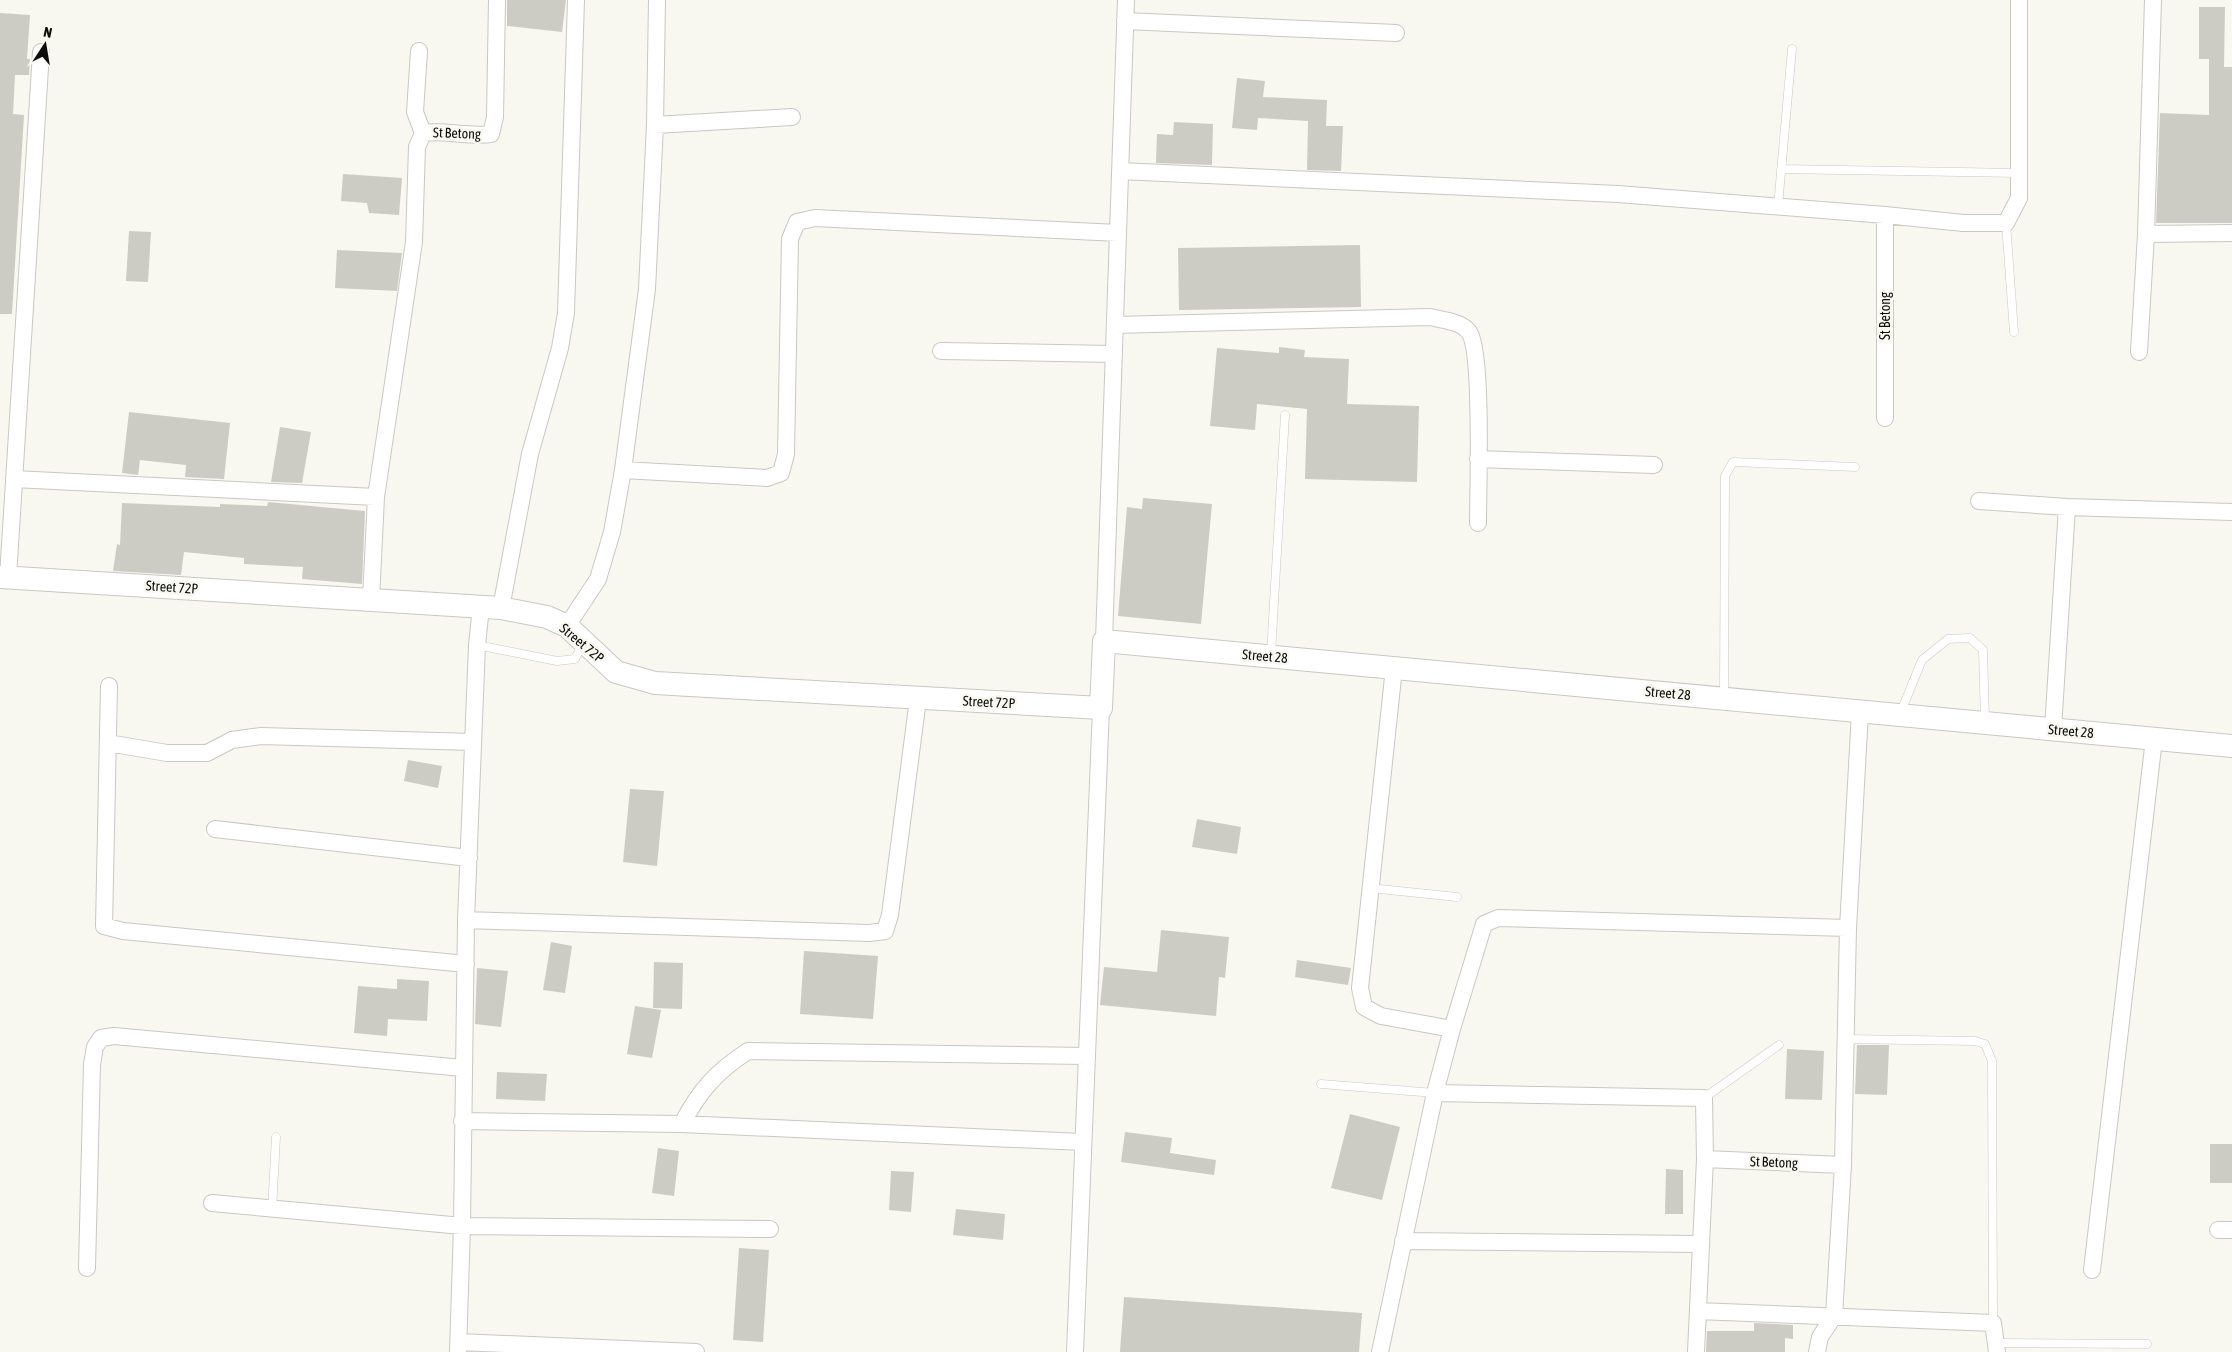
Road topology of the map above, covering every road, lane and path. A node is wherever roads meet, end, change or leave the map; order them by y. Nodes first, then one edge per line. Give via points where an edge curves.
1 (497, 0) edge
2 (576, 0) edge
3 (657, 0) edge
4 (1126, 0) edge
5 (2019, 0) edge
6 (2153, 0) edge
7 (1125, 21) junction
8 (1396, 33) dead end
9 (1792, 49) dead end
10 (420, 51) dead end
11 (41, 52) dead end
12 (792, 118) dead end
13 (655, 125) junction
14 (423, 133) junction
15 (1781, 169) junction
16 (1120, 171) junction
17 (2019, 173) junction
18 (1778, 206) junction
19 (1885, 215) junction
20 (2006, 223) junction
21 (1118, 233) junction
22 (2232, 233) edge
23 (2146, 234) junction
24 (1115, 325) junction
25 (2014, 332) dead end
26 (941, 351) dead end
27 (2139, 352) dead end
28 (1114, 354) junction
29 (1285, 415) dead end
30 (1885, 418) dead end
31 (1478, 460) junction
32 (1654, 465) dead end
33 (1855, 467) dead end
34 (623, 470) junction
35 (14, 479) junction
36 (376, 497) junction
37 (1979, 501) dead end
38 (2067, 508) junction
39 (2232, 512) edge
40 (1478, 523) dead end
41 (4, 577) edge
42 (371, 599) junction
43 (491, 607) junction
44 (567, 626) junction
45 (584, 641) junction
46 (1104, 641) junction
47 (477, 645) junction
48 (1271, 656) junction
49 (1394, 668) junction
50 (109, 686) dead end
51 (918, 699) junction
52 (1723, 699) junction
53 (1102, 708) junction
54 (1860, 712) junction
55 (1899, 716) junction
56 (1985, 724) junction
57 (2054, 729) junction
58 (2154, 739) junction
59 (473, 742) junction
60 (108, 743) junction
61 (2232, 746) edge
62 (215, 829) dead end
63 (469, 858) junction
64 (1370, 888) junction
65 (1458, 897) dead end
66 (466, 920) junction
67 (1848, 928) junction
68 (466, 964) junction
69 (1452, 1029) junction
70 (1846, 1039) junction
71 (1779, 1045) dead end
72 (1087, 1056) junction
73 (463, 1068) junction
74 (1321, 1084) dead end
75 (1435, 1093) junction
76 (1704, 1098) junction
77 (462, 1121) junction
78 (682, 1124) junction
79 (276, 1137) dead end
80 (1082, 1142) junction
81 (1705, 1159) junction
82 (1843, 1165) junction
83 (212, 1203) dead end
84 (272, 1210) junction
85 (462, 1226) junction
86 (770, 1229) dead end
87 (1402, 1241) junction
88 (1701, 1244) junction
89 (87, 1268) dead end
90 (2092, 1270) dead end
91 (1698, 1311) junction
92 (1834, 1316) junction
93 (1993, 1323) junction
94 (2147, 1344) dead end
95 (458, 1347) edge
96 (1997, 1348) edge
97 (696, 1352) edge
98 (1074, 1352) edge
99 (1380, 1352) edge
100 (1696, 1352) edge
101 (1817, 1352) edge

1 - 14 street, St Betong via 495,117 491,134
2 - 43 street via 566,313 560,348
3 - 13 street
4 - 7 street
5 - 17 street
6 - 23 street
7 - 8 street
7 - 16 street
9 - 15 lane
10 - 14 street via 415,112
11 - 35 street
12 - 13 street
13 - 34 street via 647,289
14 - 36 street via 416,147 414,242
15 - 17 lane
15 - 18 lane
16 - 18 street via 1618,194
16 - 21 street
17 - 20 street via 2019,198
18 - 19 street
19 - 20 street via 1971,224
19 - 30 street, St Betong
20 - 25 lane
21 - 24 street
21 - 34 street via 815,218 798,222 790,239 786,454 781,472 768,478
22 - 23 street
23 - 27 street
24 - 28 street
24 - 31 street via 1430,317 1458,324 1469,332 1474,346 1478,386
26 - 28 street
28 - 46 street
29 - 48 lane
31 - 32 street
31 - 40 street
33 - 52 lane via 1734,462 1730,466 1726,476
34 - 44 street via 612,532 598,578
35 - 36 street
35 - 41 street
36 - 42 street
37 - 38 street
38 - 39 street
38 - 57 street
41 - 42 street, Street 72P
42 - 43 street, Street 72P
43 - 44 street, Street 72P via 547,617
43 - 47 street
44 - 45 street, Street 72P
45 - 47 lane via 575,659 568,661
45 - 51 street, Street 72P via 616,672 655,683
46 - 48 street, Street 28
46 - 53 street
47 - 59 street
48 - 49 street, Street 28
49 - 52 street, Street 28
49 - 64 street
50 - 60 street
51 - 53 street, Street 72P
51 - 66 street via 890,915 885,931
52 - 54 street, Street 28
53 - 72 street
54 - 55 street, Street 28
54 - 67 street
55 - 56 street, Street 28
55 - 56 lane via 1922,660 1948,639 1970,638 1983,650
56 - 57 street, Street 28
57 - 58 street, Street 28
58 - 61 street, Street 28
58 - 90 street
59 - 60 street via 261,736 232,740 207,754 167,753
59 - 63 street
60 - 68 street via 104,926 123,931
62 - 63 street
63 - 66 street
64 - 65 lane
64 - 69 street via 1360,988 1364,1007 1381,1016
66 - 68 street
67 - 69 street via 1498,918 1484,924
67 - 70 street
68 - 73 street
69 - 75 street
70 - 82 street
70 - 93 lane via 1975,1041 1985,1044 1992,1061
71 - 76 lane
72 - 78 street via 748,1051 711,1080 694,1100
72 - 80 street
73 - 77 street
73 - 89 street via 114,1036 101,1038 95,1047 92,1064
74 - 75 lane
75 - 76 street
75 - 87 street
76 - 81 street
77 - 78 street
77 - 85 street
78 - 80 street
79 - 84 lane
80 - 98 street
81 - 82 street, St Betong
81 - 88 street
82 - 92 street
83 - 84 street
84 - 85 street
85 - 86 street
85 - 95 street
87 - 88 street
87 - 99 street
88 - 91 street
91 - 92 street
91 - 100 street
92 - 93 street
92 - 101 street via 1820,1337
93 - 96 street
94 - 96 lane
95 - 97 street

